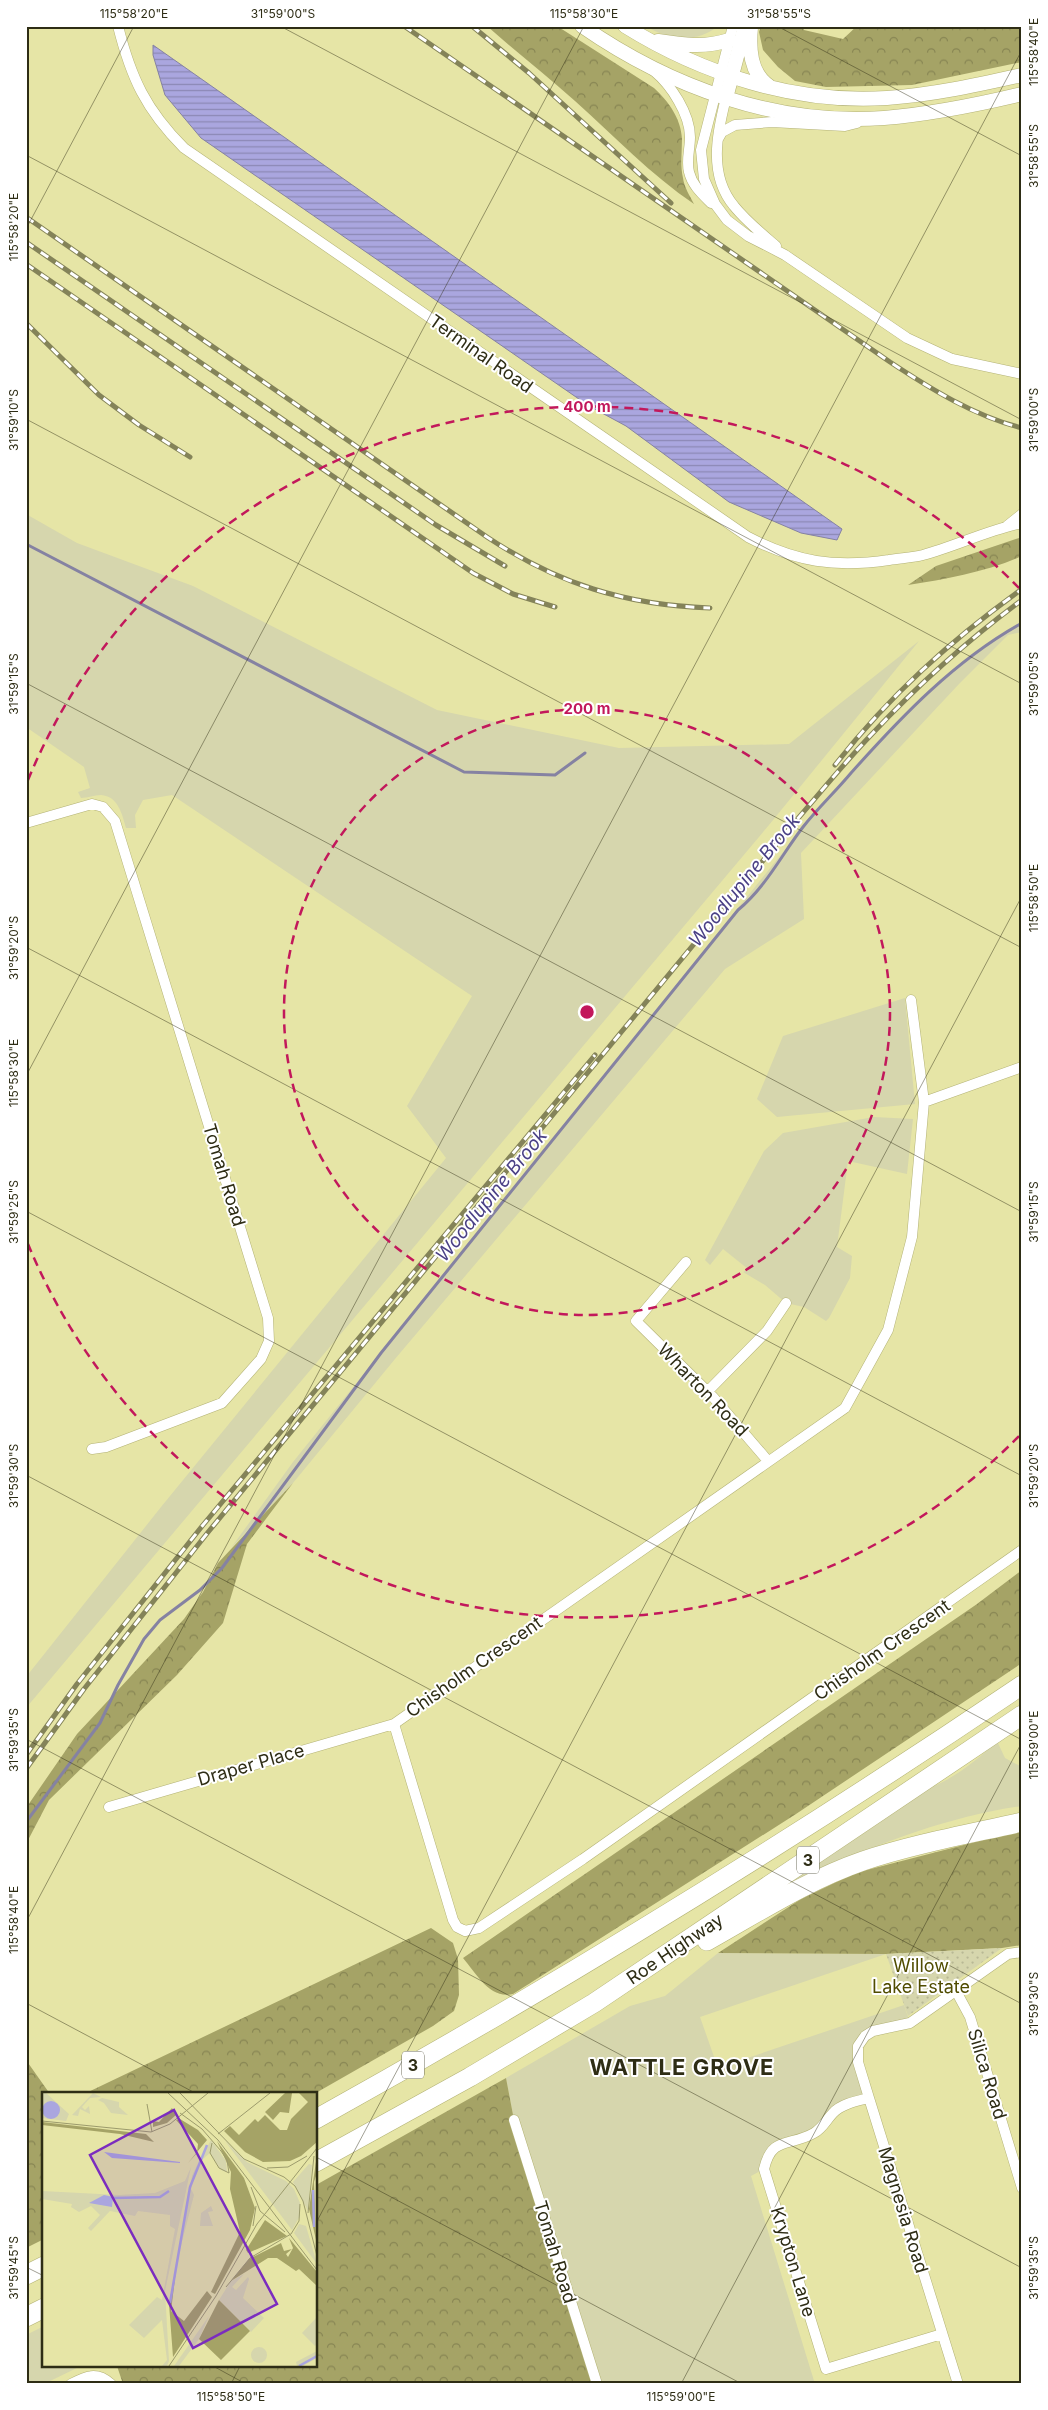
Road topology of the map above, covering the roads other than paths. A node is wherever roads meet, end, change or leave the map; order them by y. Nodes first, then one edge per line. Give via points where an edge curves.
1 (117, 26) edge
2 (582, 26) edge
3 (733, 26) edge
4 (746, 26) edge
5 (751, 26) edge
6 (629, 29) edge
7 (729, 40) junction
8 (647, 67) junction
9 (725, 75) junction
10 (1022, 75) edge
11 (770, 87) junction
12 (1022, 94) edge
13 (720, 96) junction
14 (882, 118) junction
15 (717, 140) junction
16 (728, 220) junction
17 (785, 255) junction
18 (1022, 372) edge
19 (1022, 514) edge
20 (1022, 523) edge
21 (1006, 526) junction
22 (26, 824) edge
23 (911, 1000) dead end
24 (1022, 1067) edge
25 (924, 1102) junction
26 (686, 1262) dead end
27 (786, 1303) dead end
28 (708, 1391) junction
29 (92, 1449) dead end
30 (768, 1461) junction
31 (1022, 1550) edge
32 (1022, 1685) edge
33 (1022, 1716) edge
34 (394, 1724) junction
35 (109, 1807) dead end
36 (1022, 1822) edge
37 (1022, 1952) edge
38 (956, 1991) junction
39 (594, 2003) junction
40 (869, 2098) junction
41 (318, 2119) edge
42 (514, 2120) dead end
43 (318, 2161) edge
44 (1022, 2188) edge
45 (42, 2267) edge
46 (26, 2275) edge
47 (42, 2309) edge
48 (26, 2317) edge
49 (942, 2334) junction
50 (71, 2384) edge
51 (111, 2384) edge
52 (597, 2384) edge
53 (958, 2384) edge

1 - 21 street, Terminal Road via 143,97 166,130 191,153 748,536 806,560 862,564 922,555
2 - 8 main road
3 - 7 street
4 - 9 main road
5 - 11 main road via 754,68 759,78
6 - 7 main road via 650,39 696,46
6 - 9 main road via 679,56
7 - 9 street
8 - 13 main road
8 - 16 street via 671,91 687,120 690,139 688,165 692,179 698,190
9 - 11 main road
9 - 13 main road
10 - 11 main road via 970,87 886,98 826,97
12 - 14 main road via 934,113
13 - 14 main road via 792,114
13 - 15 street
13 - 16 street via 703,137 701,165 715,204
14 - 15 street via 845,126 772,122 735,125 722,132
15 - 17 street via 718,172 727,195 742,215
16 - 17 street via 748,236
17 - 18 street via 907,338 952,358
19 - 21 street, Terminal Road
20 - 21 street, Terminal Road
22 - 29 street, Tomah Road via 92,804 103,807 115,820 268,1318 269,1341 261,1359 222,1403 106,1448
23 - 25 street, Chisholm Crescent
24 - 25 street
25 - 30 street, Chisholm Crescent via 912,1237 888,1330 845,1408
26 - 28 street, Wharton Road via 636,1321
27 - 28 street via 767,1331
28 - 30 street, Wharton Road
30 - 34 street, Chisholm Crescent
31 - 34 street, Chisholm Crescent via 583,1859 472,1931 465,1932 452,1920
32 - 41 highway, Roe Highway / 3 via 691,1899 504,2014
33 - 39 highway, Roe Highway / 3
34 - 35 street, Draper Place
36 - 39 highway via 862,1861 808,1885
37 - 38 street via 1008,1954
38 - 40 street, Magnesia Road via 910,2023 864,2036 858,2046 858,2062
38 - 44 street, Silica Road via 970,2017
39 - 43 highway, Roe Highway / 3 via 470,2077
40 - 49 street, Magnesia Road
40 - 49 street, Krypton Lane via 840,2108 813,2134 774,2148 767,2155 764,2170 826,2369
42 - 52 street, Tomah Road
45 - 46 highway
47 - 48 highway
49 - 53 street, Magnesia Road
50 - 51 street via 88,2375 99,2375

